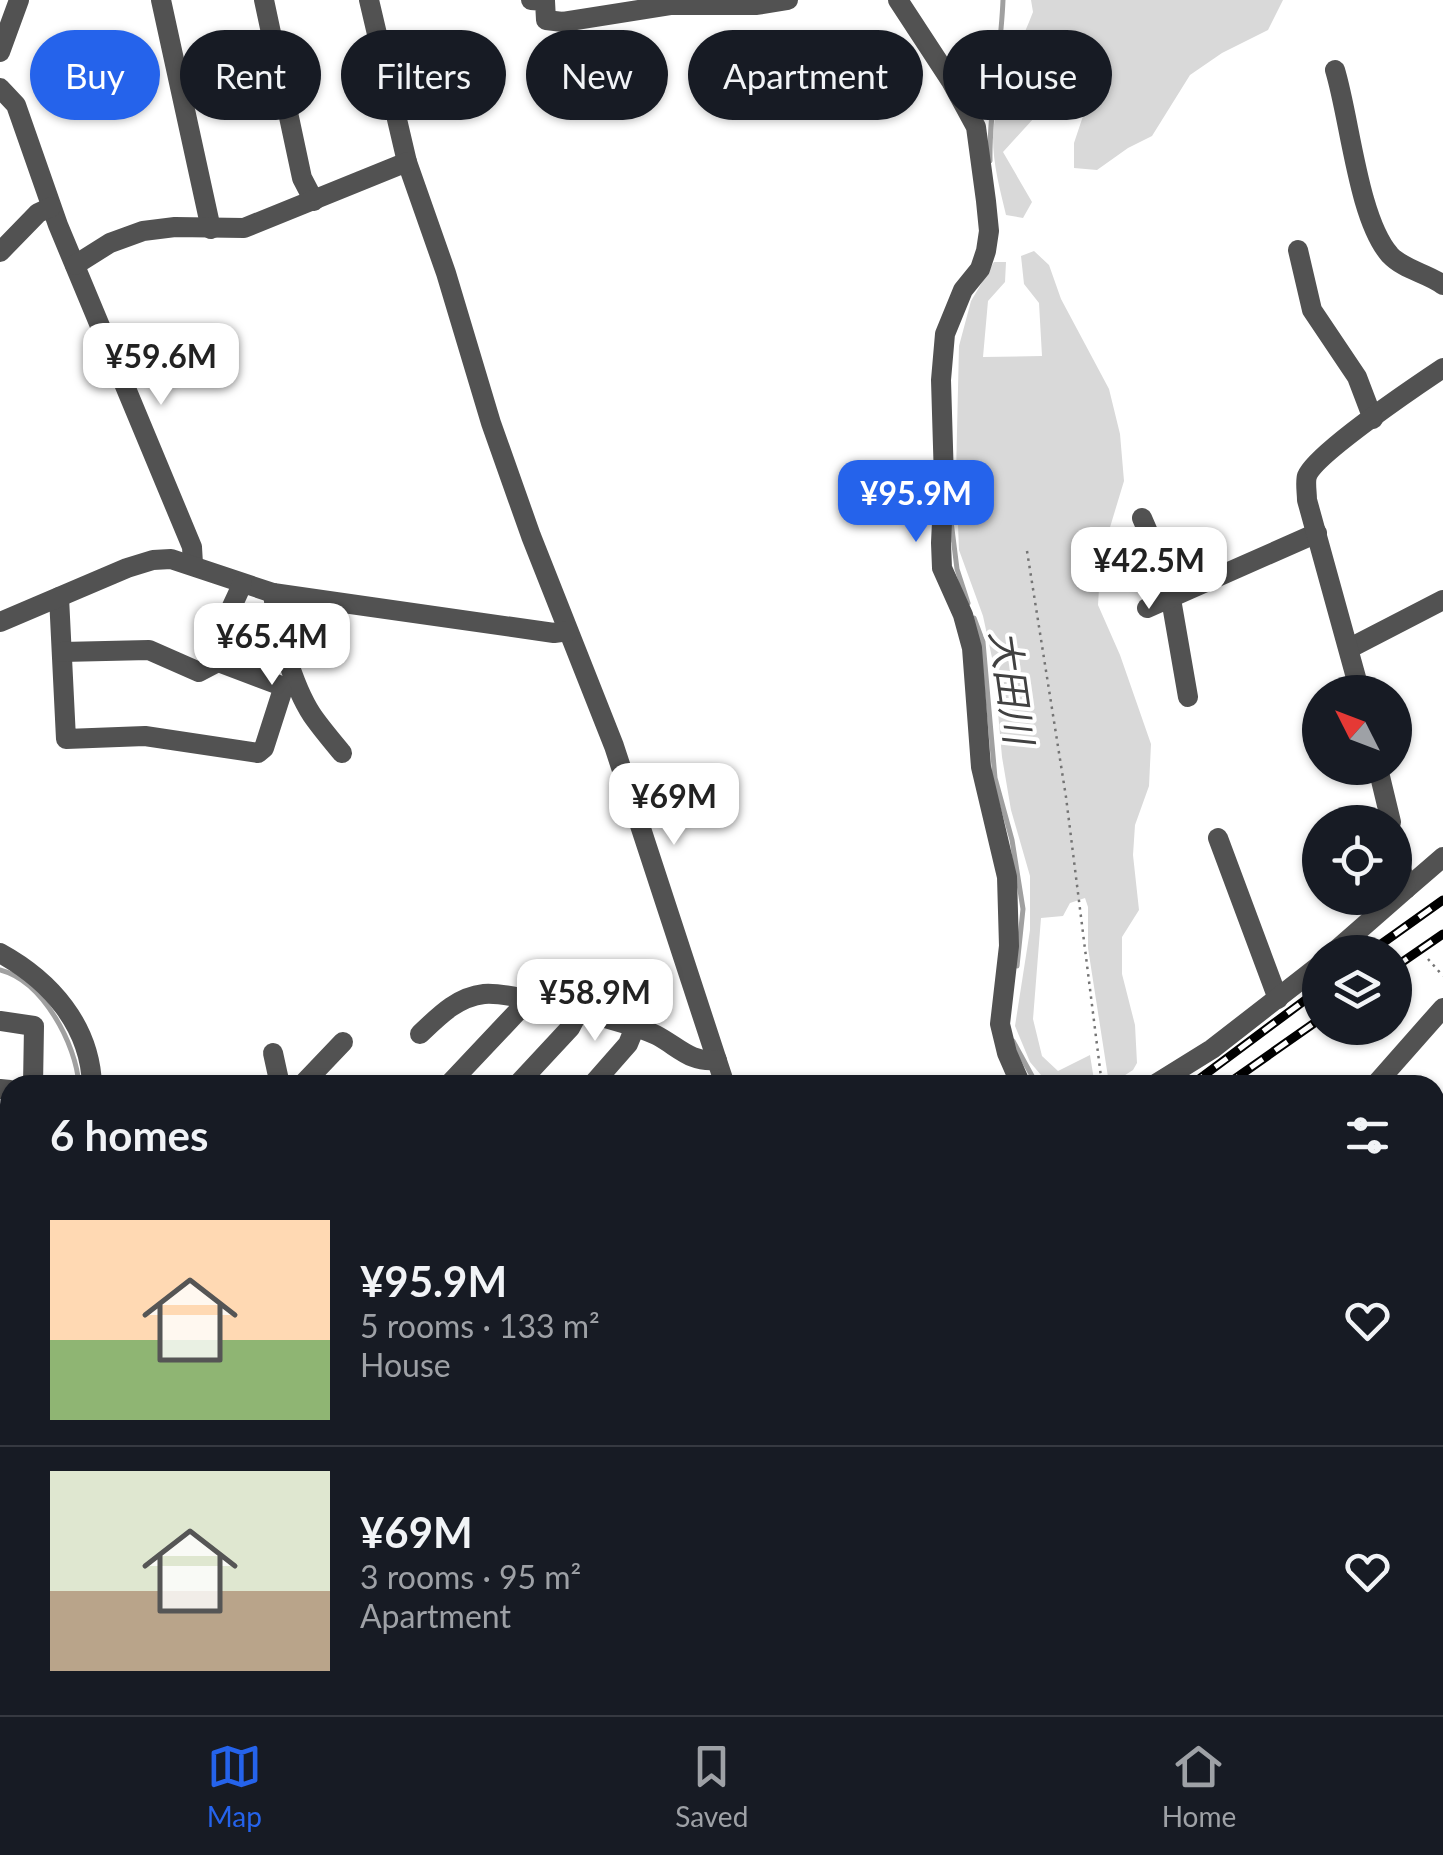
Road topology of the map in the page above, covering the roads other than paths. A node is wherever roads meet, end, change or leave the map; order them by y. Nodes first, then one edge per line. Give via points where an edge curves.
1 (19, 0) edge
2 (161, 0) edge
3 (264, 0) edge
4 (369, 0) edge
5 (530, 0) edge
6 (788, 0) edge
7 (898, 0) edge
8 (0, 52) edge
9 (1335, 70) dead end
10 (0, 88) edge
11 (407, 162) junction
12 (314, 201) junction
13 (51, 207) junction
14 (211, 229) junction
15 (1298, 250) dead end
16 (0, 252) edge
17 (74, 266) junction
18 (1443, 285) edge
19 (1443, 368) edge
20 (1373, 418) junction
21 (1142, 518) dead end
22 (1317, 532) junction
23 (193, 564) junction
24 (242, 584) junction
25 (273, 593) junction
26 (59, 597) junction
27 (1172, 597) junction
28 (1443, 600) edge
29 (1147, 608) dead end
30 (0, 622) edge
31 (568, 632) junction
32 (1350, 648) junction
33 (62, 652) junction
34 (218, 662) junction
35 (1356, 675) edge
36 (1188, 697) dead end
37 (342, 754) dead end
38 (1218, 838) dead end
39 (1443, 857) edge
40 (1412, 884) edge
41 (1376, 915) edge
42 (1353, 935) edge
43 (0, 954) edge
44 (1302, 980) edge
45 (523, 999) junction
46 (1278, 999) junction
47 (1443, 1008) edge
48 (578, 1013) junction
49 (0, 1020) edge
50 (635, 1027) junction
51 (420, 1034) dead end
52 (343, 1042) dead end
53 (273, 1053) dead end
54 (718, 1060) junction
55 (33, 1075) edge
56 (92, 1075) edge
57 (278, 1075) edge
58 (312, 1075) edge
59 (458, 1075) edge
60 (526, 1075) edge
61 (601, 1075) edge
62 (722, 1075) edge
63 (1017, 1075) edge
64 (1170, 1075) edge
65 (1383, 1075) edge

1 - 8 street
2 - 14 street
3 - 12 street via 302,178
4 - 11 street
5 - 6 street via 546,1 546,20 563,22 670,6
7 - 63 street via 976,128 988,216 980,269 963,290 945,334 940,543 942,568 972,648 982,767 1006,877 1000,1024
9 - 18 street via 1371,222 1386,252
10 - 13 street via 16,105
11 - 12 street
11 - 31 street via 491,423
12 - 14 street via 244,228
13 - 16 street
13 - 17 street
14 - 17 street via 143,231
15 - 20 street via 1312,310 1345,356
17 - 23 street via 192,548
19 - 20 street
20 - 22 street via 1308,476
21 - 27 street
22 - 27 street
22 - 32 street
23 - 24 street
23 - 26 street via 153,560
24 - 25 street
24 - 34 street
25 - 31 street
25 - 37 street via 297,683 310,713
26 - 30 street
26 - 33 street
27 - 29 street
27 - 36 street
28 - 32 street
31 - 54 street via 614,746
32 - 35 street
33 - 34 street via 149,650 200,672
33 - 34 street via 66,740 145,736 258,753 279,685
38 - 46 street
39 - 40 street
41 - 42 street
43 - 56 street via 39,978 72,1019 86,1040
44 - 46 street
45 - 48 street
45 - 51 street via 486,994 462,1000
45 - 59 street
46 - 64 street
47 - 65 street
48 - 50 street
48 - 60 street
49 - 55 street via 34,1026
50 - 54 street via 701,1062
50 - 61 street
52 - 58 street
53 - 57 street
54 - 62 street

